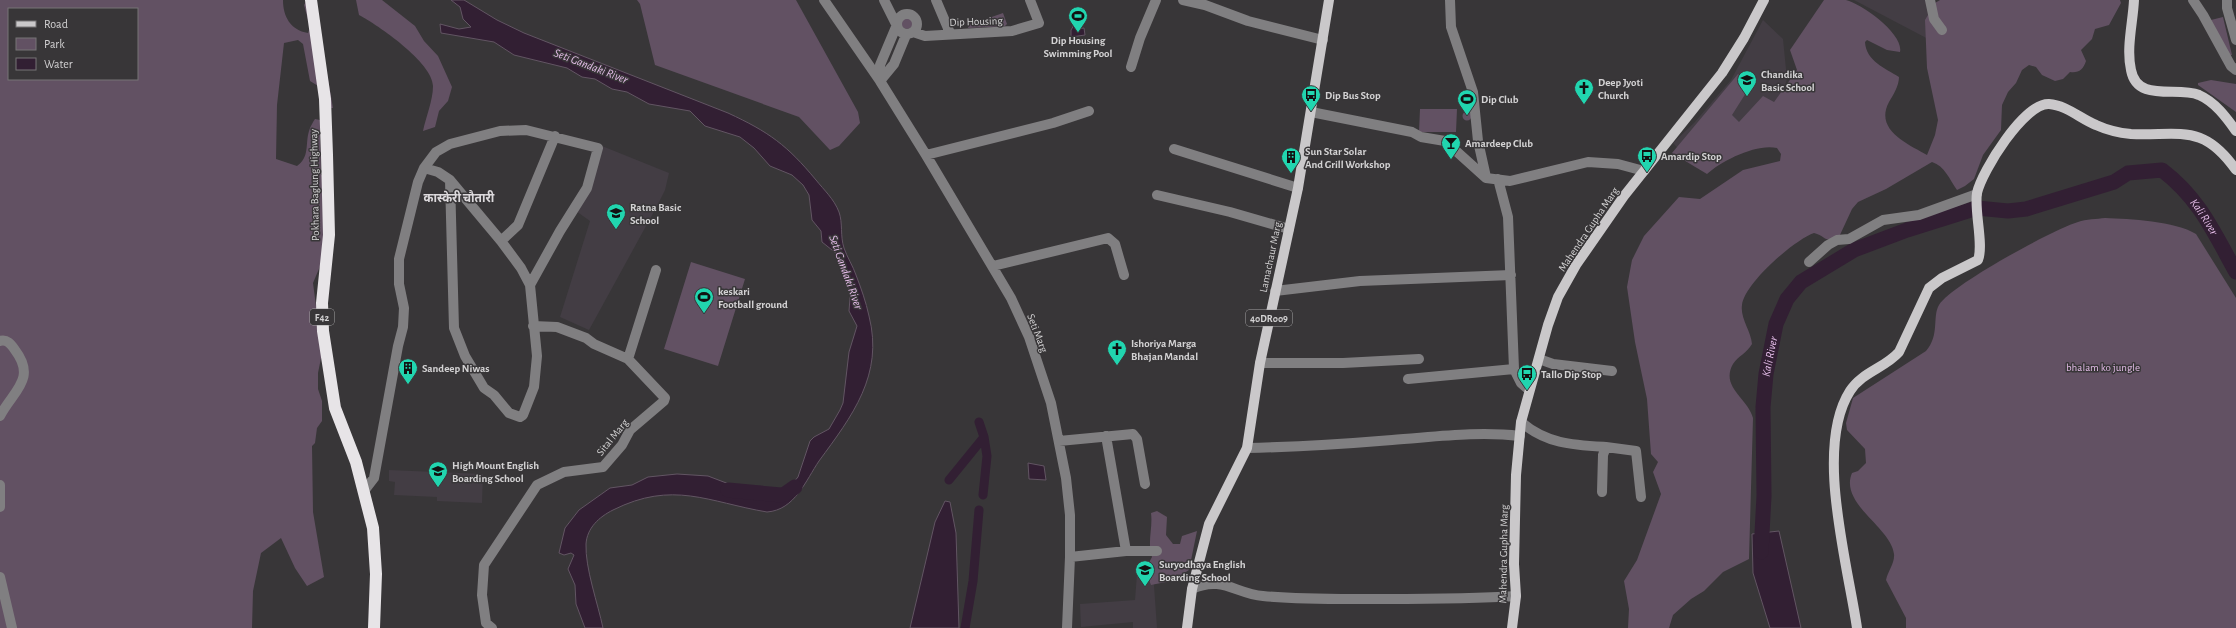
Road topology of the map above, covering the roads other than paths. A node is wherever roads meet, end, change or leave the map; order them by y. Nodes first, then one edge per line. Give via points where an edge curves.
1 (312, 0) edge
2 (824, 0) edge
3 (884, 0) edge
4 (936, 0) edge
5 (1030, 0) edge
6 (1156, 0) edge
7 (1183, 0) edge
8 (1329, 0) edge
9 (1450, 0) edge
10 (1764, 0) edge
11 (1930, 0) edge
12 (2134, 0) edge
13 (2193, 0) edge
14 (2227, 0) edge
15 (896, 25) junction
16 (1942, 30) dead end
17 (910, 33) junction
18 (950, 33) junction
19 (1323, 40) junction
20 (2236, 40) edge
21 (1131, 67) dead end
22 (2236, 70) edge
23 (880, 80) junction
24 (1089, 110) dead end
25 (1311, 112) junction
26 (2236, 131) edge
27 (555, 136) junction
28 (1174, 149) dead end
29 (926, 155) junction
30 (424, 168) junction
31 (2236, 170) edge
32 (1644, 171) junction
33 (1486, 178) junction
34 (1498, 179) junction
35 (450, 180) junction
36 (1298, 188) junction
37 (1156, 195) dead end
38 (1977, 199) junction
39 (1289, 229) junction
40 (501, 241) junction
41 (1809, 262) dead end
42 (993, 266) junction
43 (656, 270) dead end
44 (1124, 275) dead end
45 (1511, 275) junction
46 (530, 285) junction
47 (1275, 291) junction
48 (533, 326) junction
49 (0, 341) edge
50 (628, 359) junction
51 (1419, 359) dead end
52 (1539, 359) junction
53 (1260, 363) junction
54 (1514, 369) junction
55 (1612, 371) dead end
56 (1408, 379) dead end
57 (1529, 390) junction
58 (0, 416) edge
59 (1521, 422) junction
60 (1106, 436) junction
61 (1520, 436) junction
62 (1058, 441) junction
63 (1606, 447) junction
64 (1247, 448) junction
65 (1145, 484) dead end
66 (0, 485) edge
67 (364, 491) junction
68 (1602, 492) dead end
69 (1641, 497) dead end
70 (0, 507) edge
71 (1126, 550) junction
72 (1157, 551) dead end
73 (1070, 557) junction
74 (0, 577) edge
75 (1192, 590) junction
76 (1516, 596) junction
77 (12, 628) edge
78 (374, 628) edge
79 (492, 628) edge
80 (1067, 628) edge
81 (1188, 628) edge
82 (1512, 628) edge
83 (1857, 628) edge

1 - 67 highway, Pokhara Baglung Highway / F42 via 325,99 327,154 329,235 322,303 323,331 336,408
2 - 23 street, Seti Marg
3 - 15 street
4 - 18 street
5 - 18 street, Dip Housing via 1039,23 1012,31 986,34
6 - 21 street
7 - 19 street via 1205,5 1248,21
8 - 19 main road, Lamachaur Marg / 40DR009
9 - 33 street via 1451,27 1473,92 1478,141
10 - 32 main road, Mahendra Gupha Marg via 1722,73
11 - 16 street via 1934,19
12 - 26 main road via 2130,62 2134,79 2150,91 2182,91 2206,99 2226,117
13 - 22 street via 2231,66
14 - 20 street
15 - 17 street via 900,32
15 - 17 street via 901,15 911,15 917,22 916,28
15 - 23 street via 880,66
17 - 18 street, Dip Housing via 925,36
17 - 23 street via 894,64
19 - 25 main road, Lamachaur Marg / 40DR009
23 - 29 street, Seti Marg
24 - 29 street via 1053,123
25 - 33 street via 1445,141
25 - 36 main road, Lamachaur Marg / 40DR009
27 - 30 street via 526,130 500,131 472,137 436,152
27 - 40 street via 518,225
27 - 46 street via 598,148 587,188
28 - 36 street
29 - 42 street, Seti Marg
30 - 35 street via 438,172
30 - 67 street via 416,188 399,259 399,284 404,308 403,327 374,478
31 - 38 main road via 2218,147 2195,137 2174,134 2124,134 2095,125 2056,105 2048,104 2036,109 2019,123 1994,158
32 - 34 street via 1618,164 1588,162 1510,181
32 - 52 main road, Mahendra Gupha Marg via 1576,265 1558,297
33 - 34 street
34 - 45 street via 1508,217
35 - 40 street
35 - 48 street via 454,328 465,356 484,388 494,395 509,413 520,417 534,387 536,356
36 - 39 main road, Lamachaur Marg / 40DR009
37 - 39 street
38 - 41 street via 1919,215 1883,220 1849,239 1837,240 1828,245
38 - 83 main road via 1979,257 1976,262 1942,278 1929,288 1899,352 1893,360 1859,381 1850,391 1842,410 1835,440 1834,478
39 - 47 main road, Lamachaur Marg / 40DR009
40 - 46 street
42 - 44 street via 1108,238 1115,244
42 - 62 street, Seti Marg via 1028,337 1051,403
43 - 50 street
45 - 47 street via 1360,281
45 - 54 street
46 - 48 street
47 - 53 main road, Lamachaur Marg / 40DR009
48 - 50 street via 557,327
49 - 58 street via 4,340 12,346 25,372 22,383
50 - 79 street, Sital Marg via 665,398 664,402 630,430 622,445 603,467 564,472 536,485 484,565 482,596 486,623
51 - 53 street via 1343,363
52 - 55 street via 1553,364
52 - 57 main road, Mahendra Gupha Marg
53 - 64 main road, Lamachaur Marg / 40DR009
54 - 56 street
54 - 57 street
57 - 59 main road, Mahendra Gupha Marg
59 - 61 main road, Mahendra Gupha Marg
59 - 63 street via 1535,433 1554,441
60 - 62 street
60 - 65 street via 1133,434 1137,439
60 - 71 street
61 - 64 street via 1495,433
61 - 76 main road, Mahendra Gupha Marg via 1516,483
62 - 73 street, Seti Marg via 1070,515
63 - 68 street via 1603,455
63 - 69 street via 1636,451
64 - 75 main road, Lamachaur Marg / 40DR009 via 1209,524
66 - 70 street
67 - 78 highway, Pokhara Baglung Highway / F42 via 374,536
71 - 72 street
71 - 73 street
73 - 80 street, Seti Marg
74 - 77 street
75 - 76 street via 1203,584 1230,585 1262,596 1298,600 1461,600
75 - 81 main road, Lamachaur Marg / 40DR009
76 - 82 main road, Mahendra Gupha Marg

